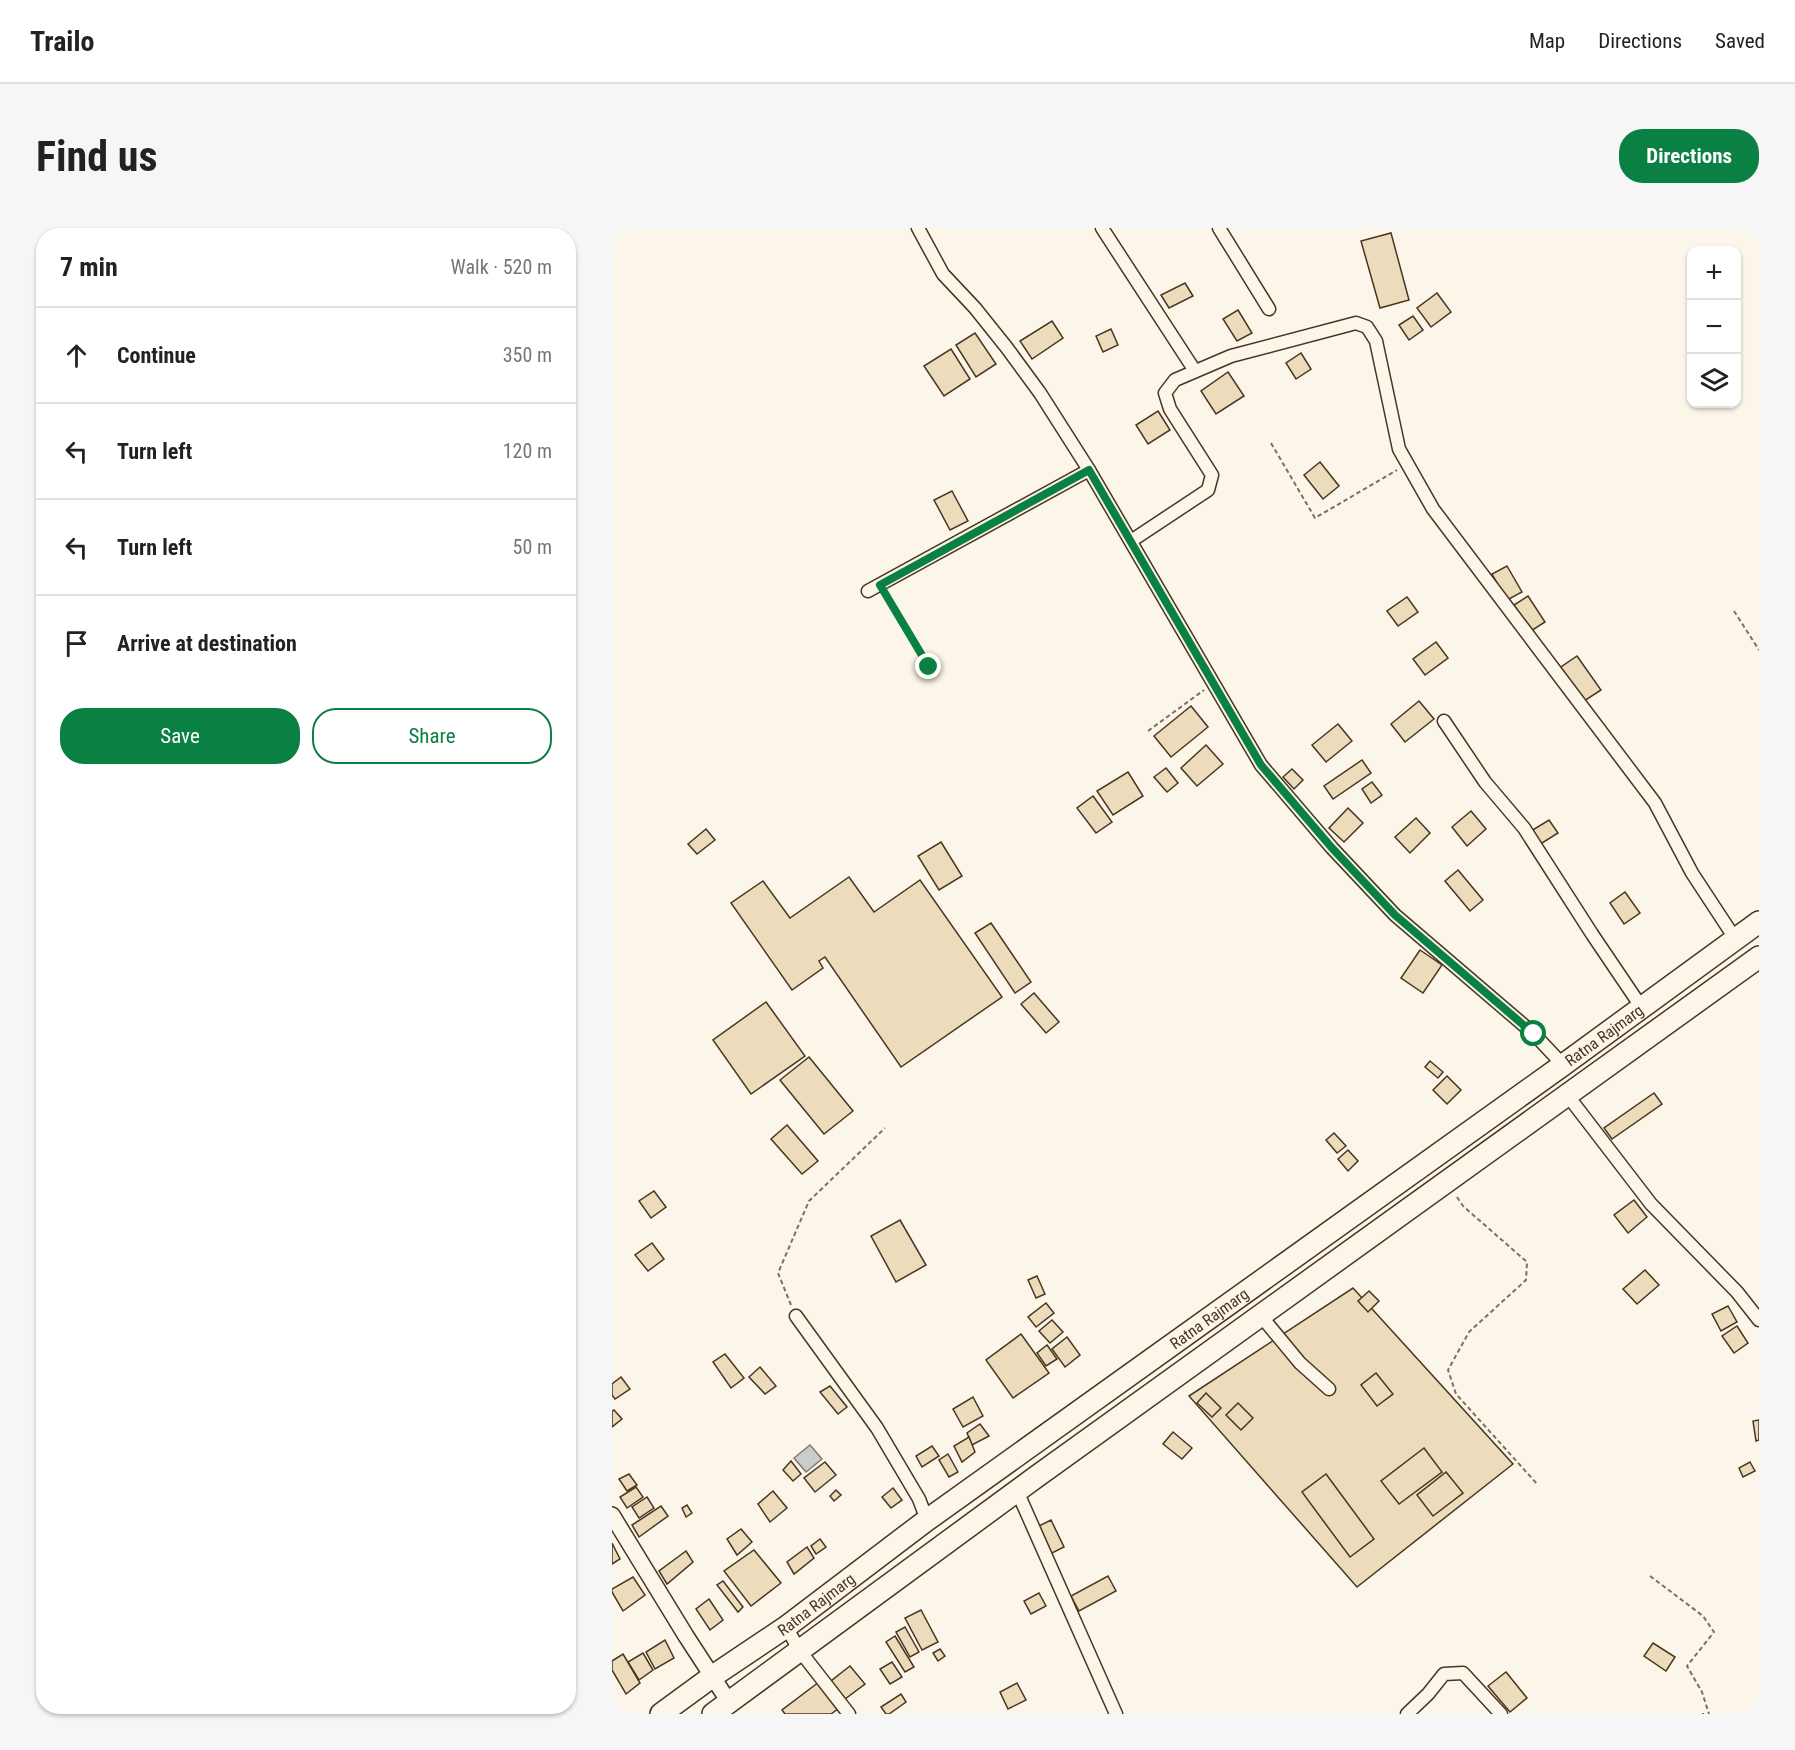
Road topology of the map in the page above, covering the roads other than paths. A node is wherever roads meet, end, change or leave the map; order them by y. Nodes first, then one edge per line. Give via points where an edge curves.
1 (918, 228) edge
2 (1102, 228) edge
3 (1219, 228) edge
4 (1269, 309) dead end
5 (1195, 371) junction
6 (1089, 470) junction
7 (1131, 541) junction
8 (874, 588) road end
9 (1444, 721) dead end
10 (1759, 922) edge
11 (1736, 940) junction
12 (1759, 957) edge
13 (1642, 1008) junction
14 (1563, 1065) junction
15 (1568, 1096) junction
16 (796, 1316) road end
17 (1261, 1316) junction
18 (1759, 1320) edge
19 (1329, 1389) dead end
20 (1017, 1491) junction
21 (612, 1515) edge
22 (927, 1520) junction
23 (786, 1627) junction
24 (800, 1651) junction
25 (713, 1676) junction
26 (721, 1708) edge
27 (661, 1714) edge
28 (849, 1714) edge
29 (1116, 1714) edge
30 (1407, 1714) edge
31 (1501, 1714) edge

1 - 6 street via 943,274 1014,357
2 - 5 street
3 - 4 street
5 - 7 street via 1175,380 1165,393 1170,410 1212,475 1208,490
5 - 11 street via 1231,356 1356,323 1367,327 1376,341 1399,449 1433,509 1655,804 1692,873
6 - 7 street
6 - 8 street
7 - 14 street via 1261,765 1395,915 1534,1034
9 - 13 street via 1485,782 1524,828
10 - 11 highway, Ratna Rajmarg
11 - 13 highway, Ratna Rajmarg
12 - 15 highway, Ratna Rajmarg
13 - 14 highway, Ratna Rajmarg
14 - 22 highway, Ratna Rajmarg
15 - 17 highway, Ratna Rajmarg
15 - 18 street via 1651,1204
16 - 22 street via 877,1428
17 - 19 street via 1300,1363
17 - 20 highway, Ratna Rajmarg
20 - 24 highway, Ratna Rajmarg
20 - 29 street
21 - 25 street
22 - 23 highway, Ratna Rajmarg
23 - 24 street
23 - 25 highway, Ratna Rajmarg
24 - 26 highway, Ratna Rajmarg
24 - 28 street
25 - 26 street
25 - 27 highway, Ratna Rajmarg
30 - 31 street via 1444,1674 1463,1673

